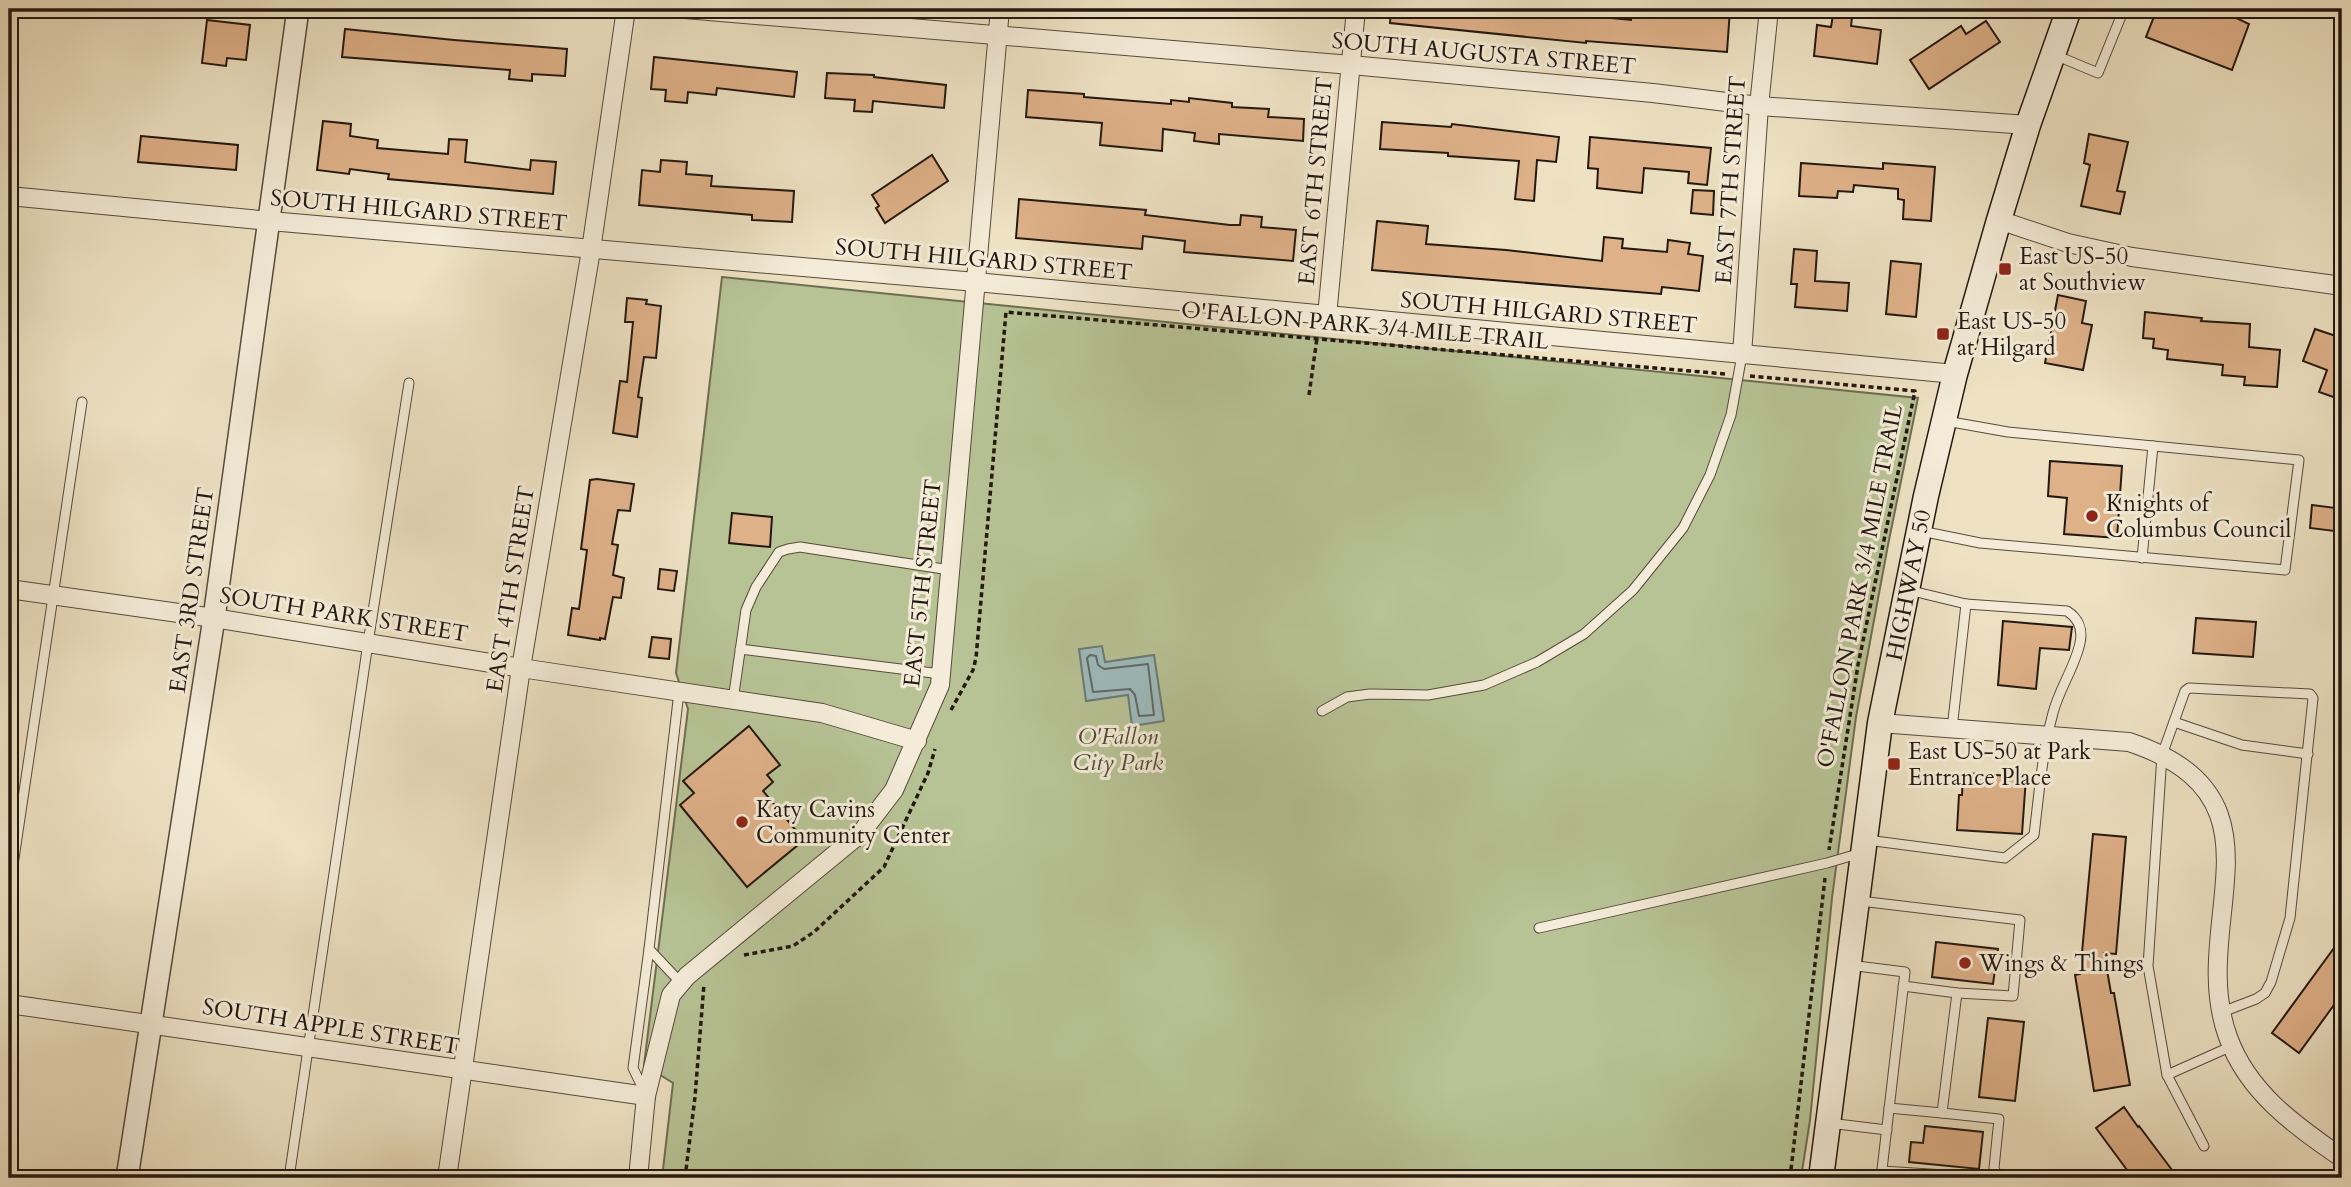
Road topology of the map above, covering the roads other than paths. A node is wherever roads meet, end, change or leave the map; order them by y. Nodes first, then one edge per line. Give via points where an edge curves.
1 (298, 9) edge
2 (626, 9) edge
3 (685, 9) edge
4 (1000, 9) edge
5 (1356, 9) edge
6 (1769, 9) edge
7 (2069, 9) edge
8 (2124, 9) edge
9 (998, 34) junction
10 (2053, 54) junction
11 (1351, 65) junction
12 (1759, 106) junction
13 (2028, 125) junction
14 (9, 196) edge
15 (2000, 220) junction
16 (270, 221) junction
17 (591, 250) junction
18 (976, 282) junction
19 (2342, 286) edge
20 (1327, 316) junction
21 (1742, 355) junction
22 (1955, 374) junction
23 (409, 383) dead end
24 (82, 402) dead end
25 (1944, 420) junction
26 (2152, 446) junction
27 (1919, 530) junction
28 (2142, 558) junction
29 (950, 570) junction
30 (9, 589) edge
31 (1907, 589) junction
32 (53, 595) junction
33 (1966, 604) junction
34 (214, 618) junction
35 (368, 643) junction
36 (740, 649) junction
37 (521, 668) junction
38 (941, 674) junction
39 (679, 691) junction
40 (733, 700) junction
41 (1322, 711) dead end
42 (2174, 722) junction
43 (1880, 723) junction
44 (1952, 729) junction
45 (2047, 736) junction
46 (917, 741) junction
47 (2308, 754) junction
48 (2162, 755) junction
49 (1864, 846) junction
50 (9, 892) edge
51 (1857, 901) junction
52 (1539, 928) dead end
53 (649, 949) junction
54 (1848, 965) junction
55 (681, 983) junction
56 (1903, 986) junction
57 (1957, 993) junction
58 (9, 1004) edge
59 (2220, 1012) junction
60 (151, 1023) junction
61 (2232, 1046) junction
62 (308, 1047) junction
63 (463, 1070) junction
64 (2167, 1075) junction
65 (646, 1096) junction
66 (1889, 1108) junction
67 (1942, 1113) junction
68 (1828, 1123) junction
69 (1887, 1130) junction
70 (2204, 1146) dead end
71 (2342, 1158) edge
72 (1882, 1175) edge
73 (127, 1178) edge
74 (289, 1178) edge
75 (447, 1178) edge
76 (639, 1178) edge
77 (1821, 1178) edge
78 (1996, 1178) edge

1 - 16 street, EAST 3RD STREET
2 - 17 street, EAST 4TH STREET
3 - 9 street, SOUTH AUGUSTA STREET
4 - 9 street, EAST 5TH STREET
5 - 11 street, EAST 6TH STREET
6 - 12 street, EAST 7TH STREET
7 - 10 main road, HIGHWAY 50
8 - 10 lane via 2098,73
9 - 11 street, SOUTH AUGUSTA STREET
9 - 18 street, EAST 5TH STREET
10 - 13 main road, HIGHWAY 50
11 - 12 street, SOUTH AUGUSTA STREET
11 - 20 street, EAST 6TH STREET
12 - 13 street, SOUTH AUGUSTA STREET
12 - 21 street, EAST 7TH STREET
13 - 15 main road, HIGHWAY 50
14 - 16 street, SOUTH HILGARD STREET
15 - 19 street via 2067,243 2132,257
15 - 22 main road, HIGHWAY 50
16 - 17 street, SOUTH HILGARD STREET
16 - 34 street, EAST 3RD STREET
17 - 18 street, SOUTH HILGARD STREET
17 - 37 street, EAST 4TH STREET
18 - 20 street, SOUTH HILGARD STREET
18 - 29 street, EAST 5TH STREET
20 - 21 street, SOUTH HILGARD STREET
21 - 22 street, SOUTH HILGARD STREET
21 - 41 lane via 1731,415 1710,475 1683,528 1633,590 1584,634 1484,685 1428,695 1347,697
22 - 25 main road, HIGHWAY 50
23 - 35 lane
24 - 32 lane
25 - 26 lane via 2008,432
25 - 27 main road, HIGHWAY 50
26 - 28 lane
26 - 28 lane via 2299,460 2285,570
27 - 28 lane via 1980,543
27 - 31 main road, HIGHWAY 50
29 - 36 lane via 800,547 779,552 746,610
29 - 38 street, EAST 5TH STREET
30 - 32 street, SOUTH PARK STREET
31 - 33 lane
31 - 43 main road, HIGHWAY 50
32 - 34 street, SOUTH PARK STREET
32 - 50 lane
33 - 44 lane
33 - 45 lane via 2045,608 2075,616 2080,642
34 - 35 street, SOUTH PARK STREET
34 - 60 street, EAST 3RD STREET
35 - 37 street, SOUTH PARK STREET
35 - 62 lane
36 - 38 lane
36 - 40 lane
37 - 39 street, SOUTH PARK STREET
37 - 63 street, EAST 4TH STREET
38 - 46 street, EAST 5TH STREET
39 - 40 street, SOUTH PARK STREET
39 - 53 lane
40 - 46 street, SOUTH PARK STREET via 821,713
42 - 47 lane via 2242,745
42 - 47 lane via 2189,688 2310,694
42 - 48 lane
43 - 44 street
43 - 49 main road, HIGHWAY 50
44 - 45 street
45 - 48 street via 2129,743
45 - 49 lane via 2034,835 2005,858
46 - 55 street, EAST 5TH STREET via 894,790 861,833
47 - 59 lane via 2290,918 2271,982 2256,999
48 - 59 street via 2192,776 2222,822 2226,865 2217,971
48 - 64 lane via 2148,966
49 - 51 main road, HIGHWAY 50
49 - 52 lane via 1827,863
51 - 54 main road, HIGHWAY 50
51 - 57 lane via 2020,920 2013,996
53 - 55 lane
53 - 65 lane via 634,1068
54 - 56 lane via 1905,972
54 - 68 main road, HIGHWAY 50
55 - 65 street, EAST 5TH STREET via 671,995
56 - 57 lane
56 - 66 lane
57 - 67 lane
58 - 60 street, SOUTH APPLE STREET
59 - 61 street
60 - 62 street, SOUTH APPLE STREET
60 - 73 street, EAST 3RD STREET
61 - 64 lane
61 - 71 street via 2275,1109
62 - 63 street, SOUTH APPLE STREET
62 - 74 lane
63 - 65 street, SOUTH APPLE STREET
63 - 75 street, EAST 4TH STREET
64 - 70 lane
65 - 76 street, EAST 5TH STREET
66 - 67 lane
66 - 69 lane
67 - 78 lane via 1999,1119
68 - 69 lane
68 - 77 main road, HIGHWAY 50
69 - 72 lane
72 - 78 lane

